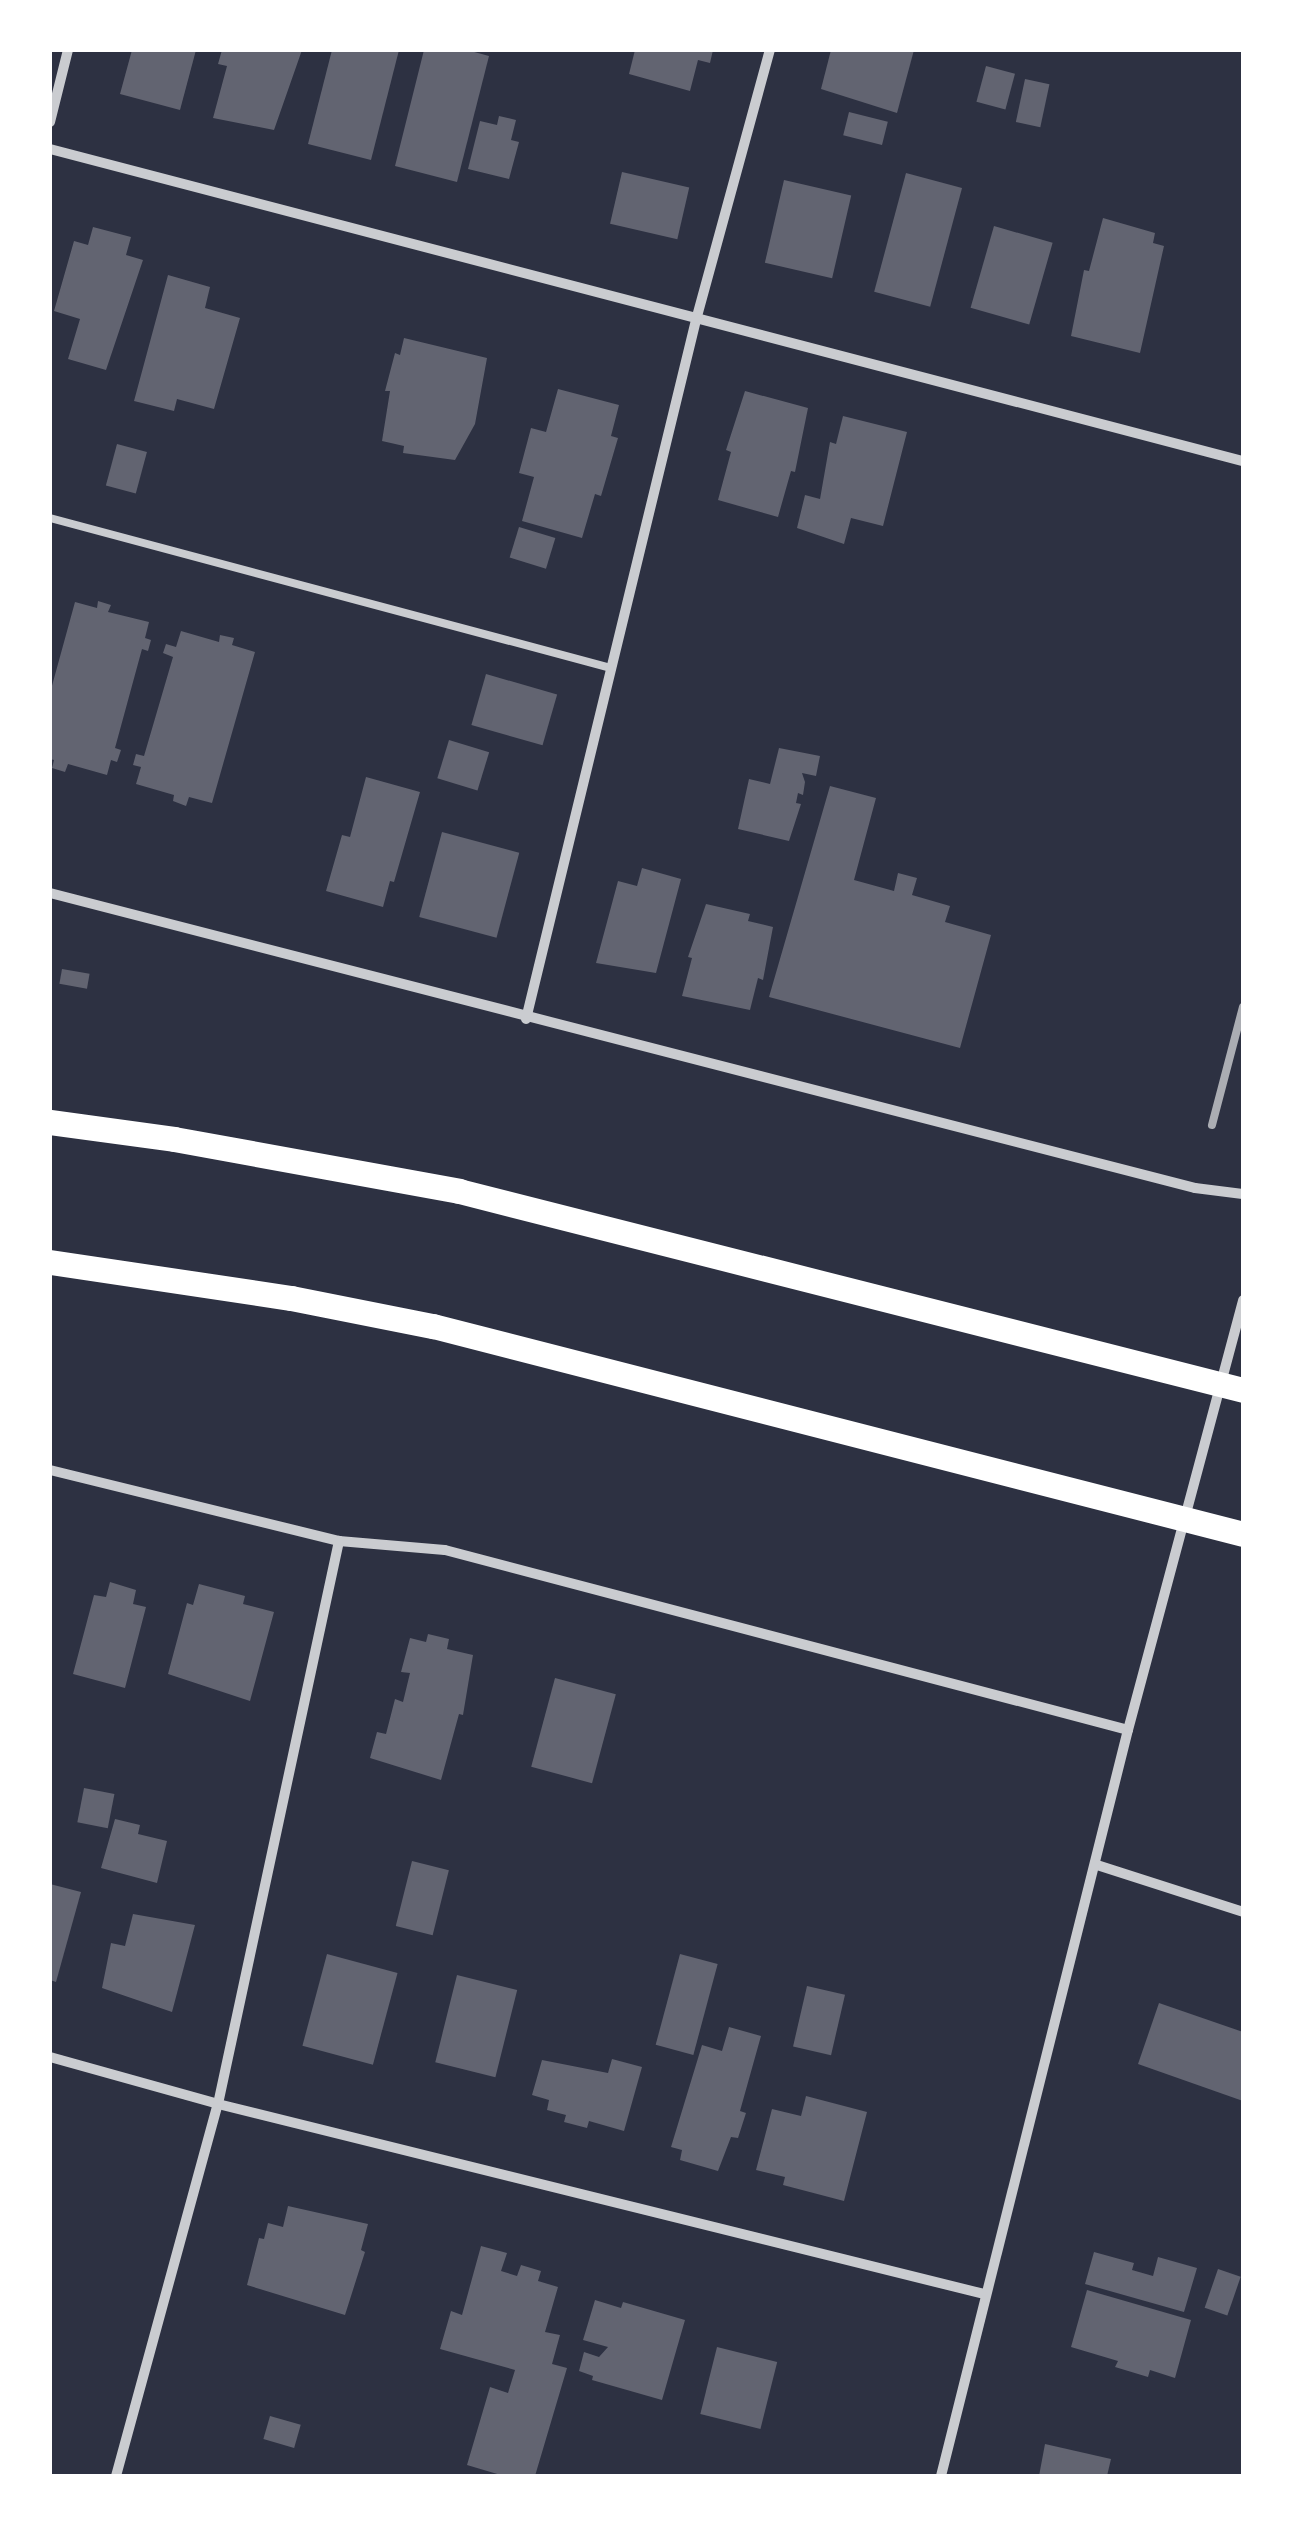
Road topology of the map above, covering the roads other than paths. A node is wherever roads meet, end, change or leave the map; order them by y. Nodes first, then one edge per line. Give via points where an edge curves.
1 (68, 50) edge
2 (770, 50) edge
3 (50, 122) edge
4 (50, 150) edge
5 (696, 320) junction
6 (1243, 461) edge
7 (50, 518) edge
8 (611, 668) junction
9 (50, 894) edge
10 (526, 1019) junction
11 (50, 1122) edge
12 (1243, 1194) edge
13 (50, 1262) edge
14 (1243, 1300) edge
15 (1243, 1390) edge
16 (50, 1470) edge
17 (1243, 1534) edge
18 (339, 1541) junction
19 (1128, 1730) junction
20 (1097, 1865) junction
21 (1243, 1912) edge
22 (50, 2057) edge
23 (218, 2104) junction
24 (984, 2294) junction
25 (116, 2476) edge
26 (941, 2476) edge

1 - 3 street
2 - 5 street
4 - 5 street
5 - 6 street
5 - 8 street
7 - 8 lane
8 - 10 street
9 - 10 street
10 - 12 street via 1195,1188
11 - 15 main road via 442,1188
13 - 17 main road via 433,1326
14 - 19 street
16 - 18 street
18 - 19 street via 445,1550
18 - 23 street
19 - 20 street
20 - 21 street
20 - 24 street
22 - 23 street
23 - 24 street
23 - 25 street
24 - 26 street

